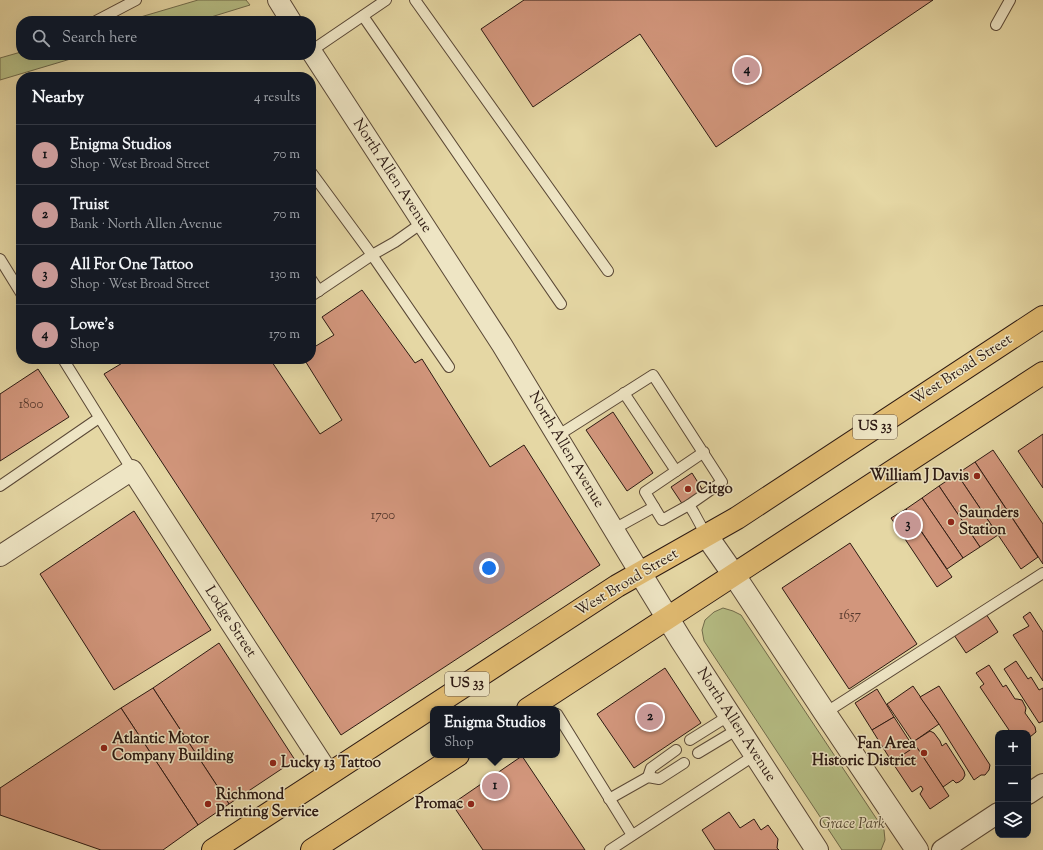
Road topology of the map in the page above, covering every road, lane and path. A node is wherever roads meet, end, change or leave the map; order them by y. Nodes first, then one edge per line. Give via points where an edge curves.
1 (136, 0) edge
2 (278, 0) edge
3 (386, 0) edge
4 (415, 0) edge
5 (1010, 0) edge
6 (123, 3) edge
7 (104, 16) edge
8 (288, 16) edge
9 (363, 16) junction
10 (996, 25) dead end
11 (316, 48) edge
12 (316, 59) edge
13 (316, 179) edge
14 (422, 223) junction
15 (372, 255) junction
16 (0, 259) edge
17 (608, 271) dead end
18 (16, 282) edge
19 (316, 292) edge
20 (561, 304) dead end
21 (1043, 317) edge
22 (65, 364) edge
23 (449, 367) dead end
24 (1043, 373) edge
25 (624, 394) junction
26 (99, 418) junction
27 (557, 436) junction
28 (704, 452) junction
29 (132, 470) junction
30 (676, 471) junction
31 (0, 486) edge
32 (689, 505) junction
33 (654, 507) junction
34 (614, 529) junction
35 (706, 535) junction
36 (0, 556) edge
37 (640, 573) junction
38 (1043, 573) edge
39 (734, 575) junction
40 (668, 618) junction
41 (433, 706) edge
42 (553, 706) edge
43 (430, 708) edge
44 (825, 713) junction
45 (560, 720) edge
46 (734, 722) junction
47 (690, 740) dead end
48 (676, 750) dead end
49 (698, 753) dead end
50 (755, 755) junction
51 (453, 758) edge
52 (684, 763) dead end
53 (329, 774) junction
54 (648, 777) junction
55 (1043, 784) edge
56 (1031, 792) edge
57 (609, 799) junction
58 (995, 816) edge
59 (632, 835) junction
60 (213, 850) edge
61 (312, 850) edge
62 (610, 850) edge
63 (817, 850) edge
64 (917, 850) edge
65 (942, 850) edge

1 - 6 lane
2 - 8 street
3 - 9 lane
4 - 17 lane
5 - 10 lane
6 - 7 lane
9 - 11 lane
9 - 20 lane
12 - 14 street, North Allen Avenue
13 - 15 lane
14 - 15 lane
14 - 27 street, North Allen Avenue
15 - 19 lane
15 - 23 lane
16 - 18 lane
21 - 35 main road, West Broad Street / US 33 via 737,518
22 - 26 lane
24 - 39 main road
25 - 27 lane
25 - 28 lane via 652,376
25 - 30 lane
26 - 29 lane
26 - 31 lane
27 - 34 street, North Allen Avenue
28 - 30 lane
28 - 32 lane via 722,482
29 - 36 street
29 - 53 street, Lodge Street
30 - 33 lane via 646,492
32 - 33 lane via 662,520
32 - 35 lane
33 - 34 lane
34 - 37 street, North Allen Avenue
35 - 37 main road, West Broad Street / US 33
35 - 39 street
37 - 40 street, North Allen Avenue
37 - 41 main road, West Broad Street / US 33
38 - 44 lane
39 - 40 main road
39 - 44 street
40 - 42 main road
40 - 46 street, North Allen Avenue
43 - 53 main road, West Broad Street / US 33
44 - 64 street
45 - 57 lane
46 - 47 lane
46 - 49 lane
46 - 50 street, North Allen Avenue
48 - 54 lane via 651,768
50 - 59 lane
50 - 63 street, North Allen Avenue
51 - 61 main road
52 - 54 lane via 659,779
53 - 60 main road, West Broad Street / US 33
54 - 57 lane
55 - 56 street
57 - 59 lane
58 - 65 street
59 - 62 lane

